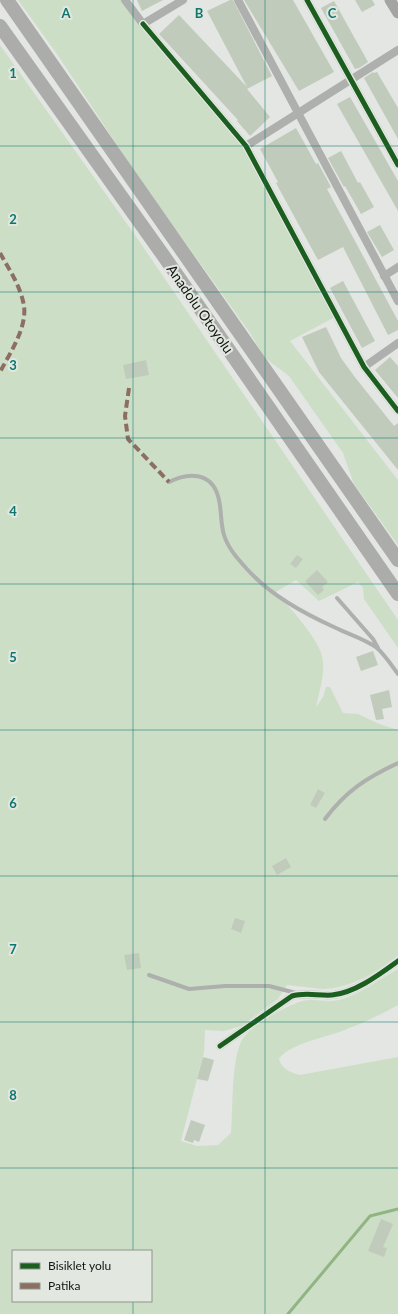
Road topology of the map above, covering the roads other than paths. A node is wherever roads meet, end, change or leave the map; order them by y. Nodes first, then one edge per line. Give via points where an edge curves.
1 (7, 0) edge
2 (125, 0) edge
3 (183, 0) edge
4 (238, 0) edge
5 (306, 0) edge
6 (390, 0) edge
7 (398, 13) edge
8 (143, 24) junction
9 (0, 26) edge
10 (398, 50) edge
11 (351, 80) junction
12 (297, 114) junction
13 (246, 146) junction
14 (398, 165) edge
15 (398, 267) edge
16 (384, 276) junction
17 (398, 301) edge
18 (398, 343) edge
19 (364, 367) junction
20 (398, 411) edge
21 (169, 482) dead end
22 (398, 560) edge
23 (398, 594) edge
24 (337, 598) dead end
25 (378, 649) junction
26 (398, 674) edge
27 (398, 763) edge
28 (325, 819) dead end
29 (398, 961) edge
30 (149, 975) dead end
31 (298, 994) junction
32 (220, 1046) dead end

1 - 22 highway, Anadolu Otoyolu
2 - 8 street
3 - 8 street
4 - 12 street
5 - 11 street
6 - 7 main road
8 - 13 street
9 - 23 highway, Anadolu Otoyolu
10 - 11 street
11 - 12 street
11 - 14 street
12 - 13 street
12 - 16 street
13 - 19 street
15 - 16 street
16 - 17 street
18 - 19 street
19 - 20 street
21 - 25 lane via 189,474 208,481 216,488 219,498 224,536 232,552 246,569 265,587 303,612 367,641
24 - 25 lane via 373,639
25 - 26 lane
27 - 28 lane via 365,779 336,804
29 - 31 street via 348,990 329,995
30 - 31 lane via 189,989 269,986
31 - 32 street

